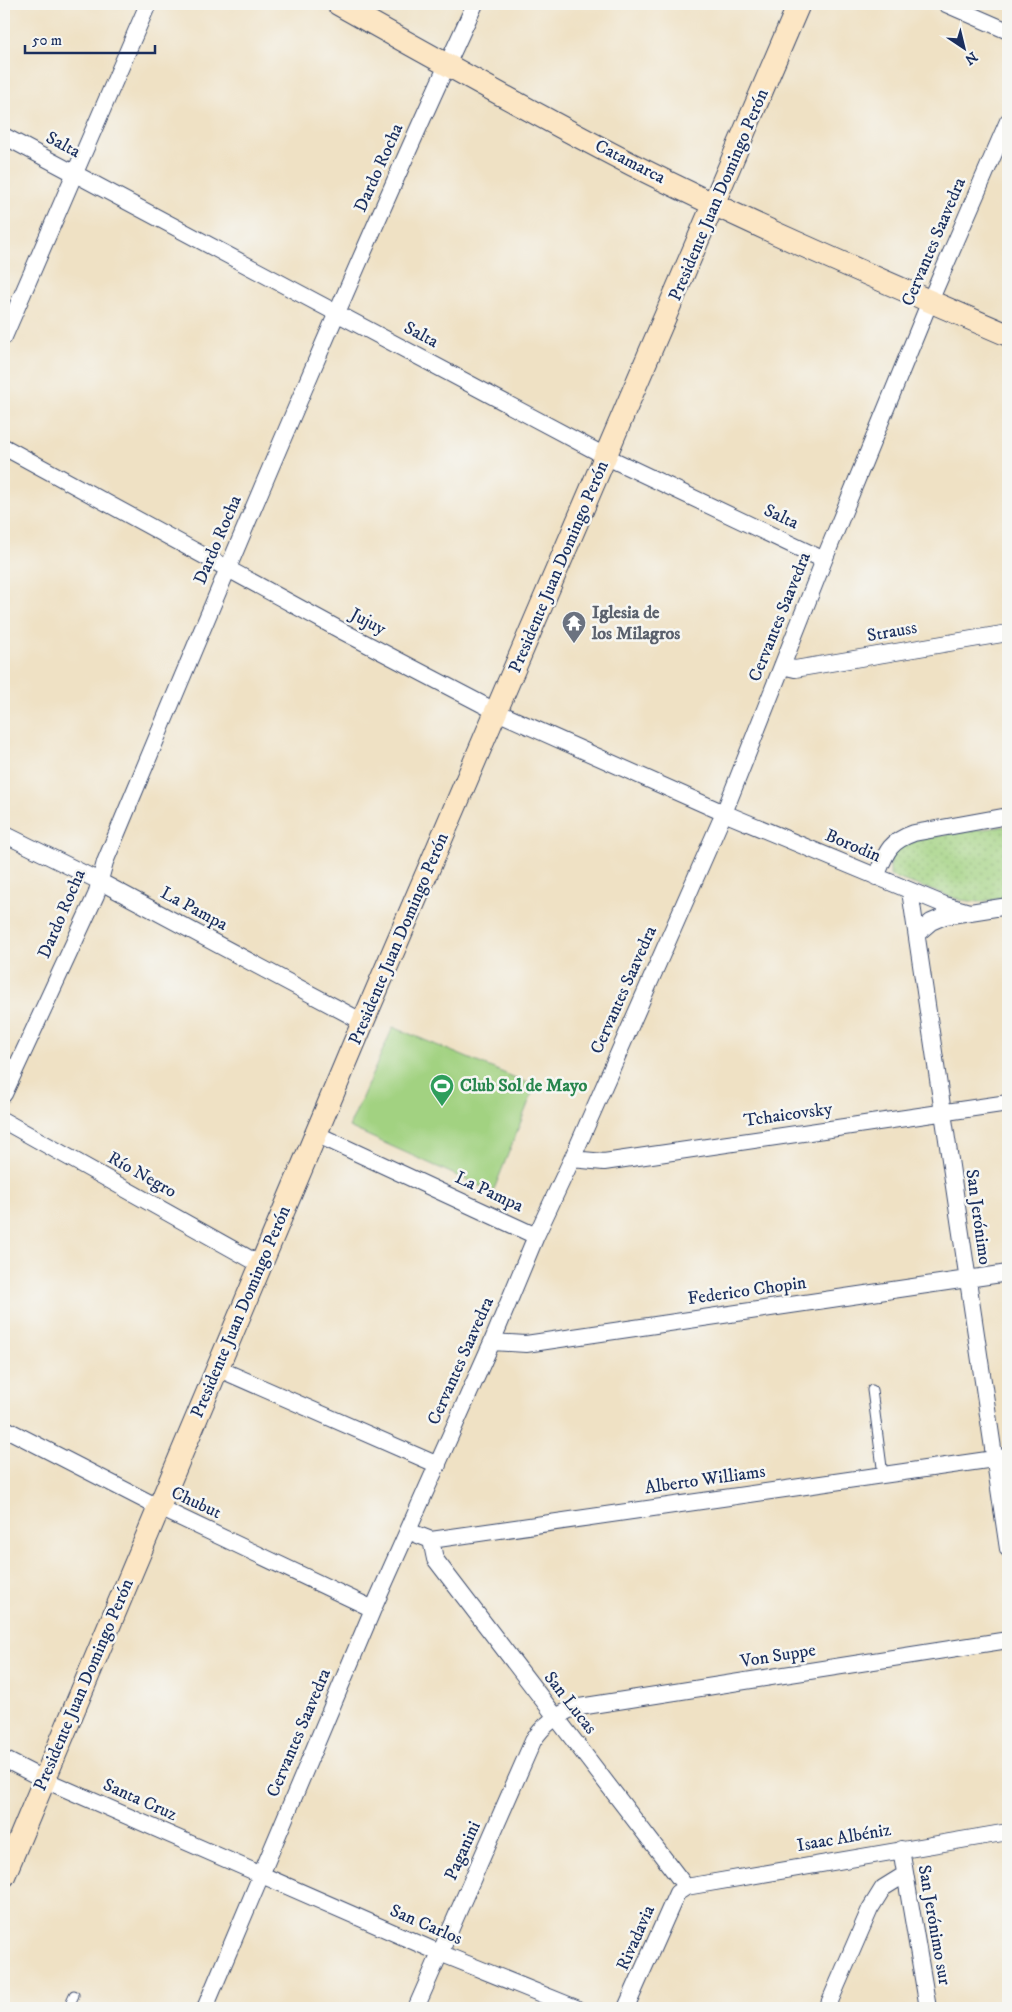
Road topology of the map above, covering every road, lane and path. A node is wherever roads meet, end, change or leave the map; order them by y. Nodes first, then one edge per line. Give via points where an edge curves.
1 (148, 4) edge
2 (338, 4) edge
3 (475, 4) edge
4 (799, 4) edge
5 (946, 4) edge
6 (1008, 30) edge
7 (446, 65) junction
8 (1008, 121) edge
9 (4, 136) edge
10 (74, 174) junction
11 (715, 204) junction
12 (930, 302) junction
13 (337, 312) junction
14 (1008, 335) edge
15 (4, 337) edge
16 (4, 447) edge
17 (607, 457) junction
18 (824, 560) junction
19 (228, 568) junction
20 (1008, 633) edge
21 (782, 666) junction
22 (497, 712) junction
23 (724, 813) junction
24 (1008, 816) edge
25 (4, 834) edge
26 (876, 877) junction
27 (99, 881) junction
28 (910, 891) junction
29 (1008, 906) edge
30 (969, 912) junction
31 (917, 934) junction
32 (363, 1022) junction
33 (4, 1094) edge
34 (1008, 1103) edge
35 (943, 1113) junction
36 (4, 1121) edge
37 (316, 1134) junction
38 (572, 1159) junction
39 (536, 1236) junction
40 (261, 1265) junction
41 (1008, 1273) edge
42 (967, 1279) junction
43 (492, 1342) junction
44 (218, 1369) junction
45 (872, 1390) dead end
46 (4, 1428) edge
47 (1002, 1458) edge
48 (438, 1465) junction
49 (882, 1475) junction
50 (158, 1507) junction
51 (408, 1531) junction
52 (431, 1540) junction
53 (1008, 1549) edge
54 (373, 1609) junction
55 (1008, 1640) edge
56 (556, 1716) junction
57 (4, 1760) edge
58 (45, 1780) junction
59 (1008, 1832) edge
60 (901, 1849) junction
61 (261, 1875) junction
62 (904, 1875) junction
63 (4, 1876) edge
64 (686, 1886) junction
65 (440, 1952) junction
66 (74, 1995) dead end
67 (68, 2008) edge
68 (205, 2008) edge
69 (416, 2008) edge
70 (576, 2008) edge
71 (626, 2008) edge
72 (827, 2008) edge
73 (928, 2008) edge

1 - 10 street
2 - 7 street, Catamarca
3 - 7 street, Dardo Rocha
4 - 11 street, Presidente Juan Domingo Perón
5 - 6 street
7 - 11 street, Catamarca via 633,165
7 - 13 street, Dardo Rocha
8 - 12 street, Cervantes Saavedra
9 - 10 street, Salta
10 - 13 street, Salta
10 - 15 street
11 - 12 street, Catamarca
11 - 17 street, Presidente Juan Domingo Perón
12 - 14 street, Catamarca
12 - 18 street, Cervantes Saavedra
13 - 17 street, Salta
13 - 19 street, Dardo Rocha
16 - 19 street, Jujuy
17 - 18 street, Salta
17 - 22 street, Presidente Juan Domingo Perón
18 - 21 street, Cervantes Saavedra
19 - 22 street, Jujuy via 342,632
19 - 27 street, Dardo Rocha
20 - 21 street, Strauss via 795,669
21 - 23 street, Cervantes Saavedra
22 - 23 street, Jujuy
22 - 32 street, Presidente Juan Domingo Perón
23 - 26 street, Borodin
23 - 38 street, Cervantes Saavedra
24 - 26 street via 902,837 887,849
25 - 27 street, La Pampa
26 - 28 street, Borodin
27 - 32 street, La Pampa
27 - 33 street, Dardo Rocha via 96,895
28 - 30 street, Borodin
28 - 31 street, San Jerónimo
29 - 30 street
30 - 31 street via 945,916 931,922
31 - 35 street, San Jerónimo
32 - 37 street, Presidente Juan Domingo Perón
34 - 35 street, Tchaicovsky
35 - 38 street, Tchaicovsky via 604,1162
35 - 42 street, San Jerónimo
36 - 40 street, Río Negro
37 - 39 street, La Pampa
37 - 40 street, Presidente Juan Domingo Perón
38 - 39 street, Cervantes Saavedra
39 - 43 street, Cervantes Saavedra
40 - 44 street, Presidente Juan Domingo Perón
41 - 42 street, Federico Chopin
42 - 43 street, Federico Chopin via 526,1344
42 - 47 street, San Jerónimo
43 - 48 street, Cervantes Saavedra
44 - 48 street
44 - 50 street, Presidente Juan Domingo Perón
45 - 49 lane
46 - 50 street, Chubut
47 - 49 street, Alberto Williams
47 - 53 street, San Jerónimo
48 - 51 street, Cervantes Saavedra
49 - 52 street, Alberto Williams
50 - 54 street, Chubut
50 - 58 street, Presidente Juan Domingo Perón
51 - 52 street, Alberto Williams
51 - 54 street, Cervantes Saavedra
52 - 56 street, San Lucas via 434,1559
54 - 61 street, Cervantes Saavedra
55 - 56 street, Von Suppe via 573,1708
56 - 64 street, San Lucas
56 - 65 street, Paganini via 540,1729 533,1741
57 - 58 street, Santa Cruz
58 - 61 street, Santa Cruz
58 - 63 street, Presidente Juan Domingo Perón
59 - 60 street, Isaac Albéniz
60 - 62 street, San Jerónimo sur
60 - 64 street, Isaac Albéniz
61 - 65 street, San Carlos
61 - 68 street, Cervantes Saavedra
62 - 72 street via 883,1888 870,1908
62 - 73 street, San Jerónimo sur
64 - 71 street, Rivadavia via 677,1893
65 - 69 street, Paganini
65 - 70 street, San Carlos
66 - 67 lane

